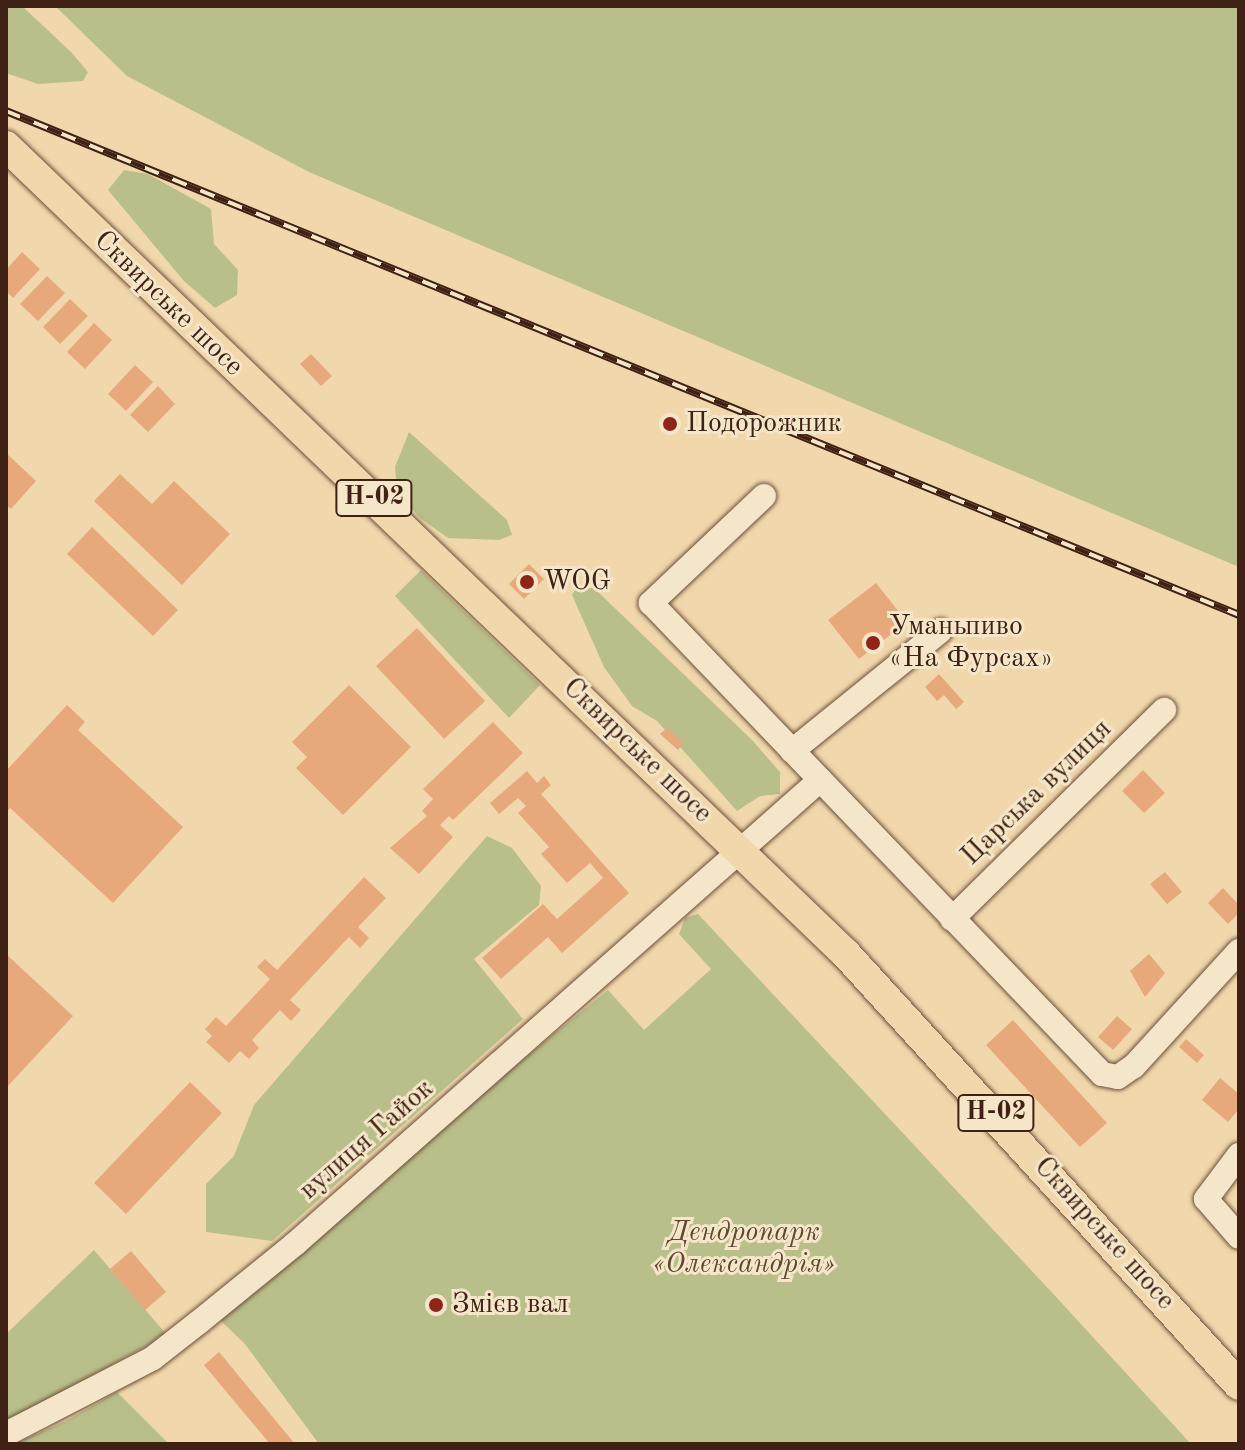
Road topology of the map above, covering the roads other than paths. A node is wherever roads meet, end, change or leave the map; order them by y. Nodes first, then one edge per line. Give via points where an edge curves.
1 (6, 146) edge
2 (764, 496) dead end
3 (940, 631) dead end
4 (1164, 710) dead end
5 (792, 751) junction
6 (820, 780) junction
7 (741, 852) junction
8 (952, 919) junction
9 (1239, 951) edge
10 (1239, 1155) edge
11 (1239, 1237) edge
12 (1239, 1385) edge
13 (6, 1434) edge

1 - 7 main road, Сквирське шосе / Н-02
2 - 5 street via 651,603
3 - 5 street
4 - 8 street, Царська вулиця
5 - 6 street
6 - 7 street, вулиця Гайок
6 - 8 street
7 - 12 main road, Сквирське шосе / Н-02 via 977,1092
7 - 13 street, вулиця Гайок via 199,1322 153,1358
8 - 9 street via 1102,1074 1118,1077
10 - 11 street via 1206,1199

